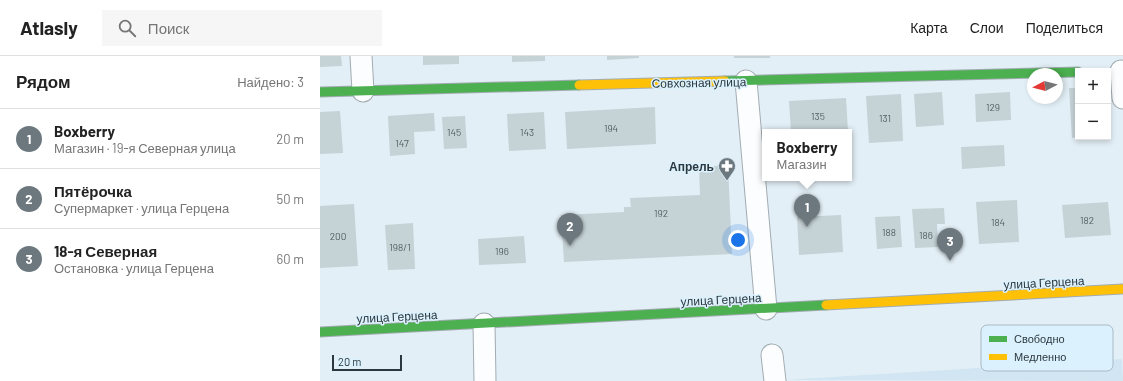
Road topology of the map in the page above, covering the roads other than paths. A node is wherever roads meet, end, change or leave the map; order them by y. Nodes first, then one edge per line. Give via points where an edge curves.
1 (361, 56) edge
2 (1117, 71) edge
3 (1075, 72) edge
4 (746, 81) junction
5 (363, 91) junction
6 (320, 92) edge
7 (1123, 98) edge
8 (1123, 289) edge
9 (766, 308) junction
10 (484, 324) junction
11 (320, 332) edge
12 (772, 355) dead end
13 (485, 381) edge
14 (774, 381) edge

1 - 5 street
2 - 7 street
3 - 4 main road, Совхозная улица
4 - 5 main road, Совхозная улица
4 - 9 street
5 - 6 main road, Совхозная улица
8 - 9 main road, улица Герцена
9 - 10 main road, улица Герцена
10 - 11 main road, улица Герцена
10 - 13 street
12 - 14 street

